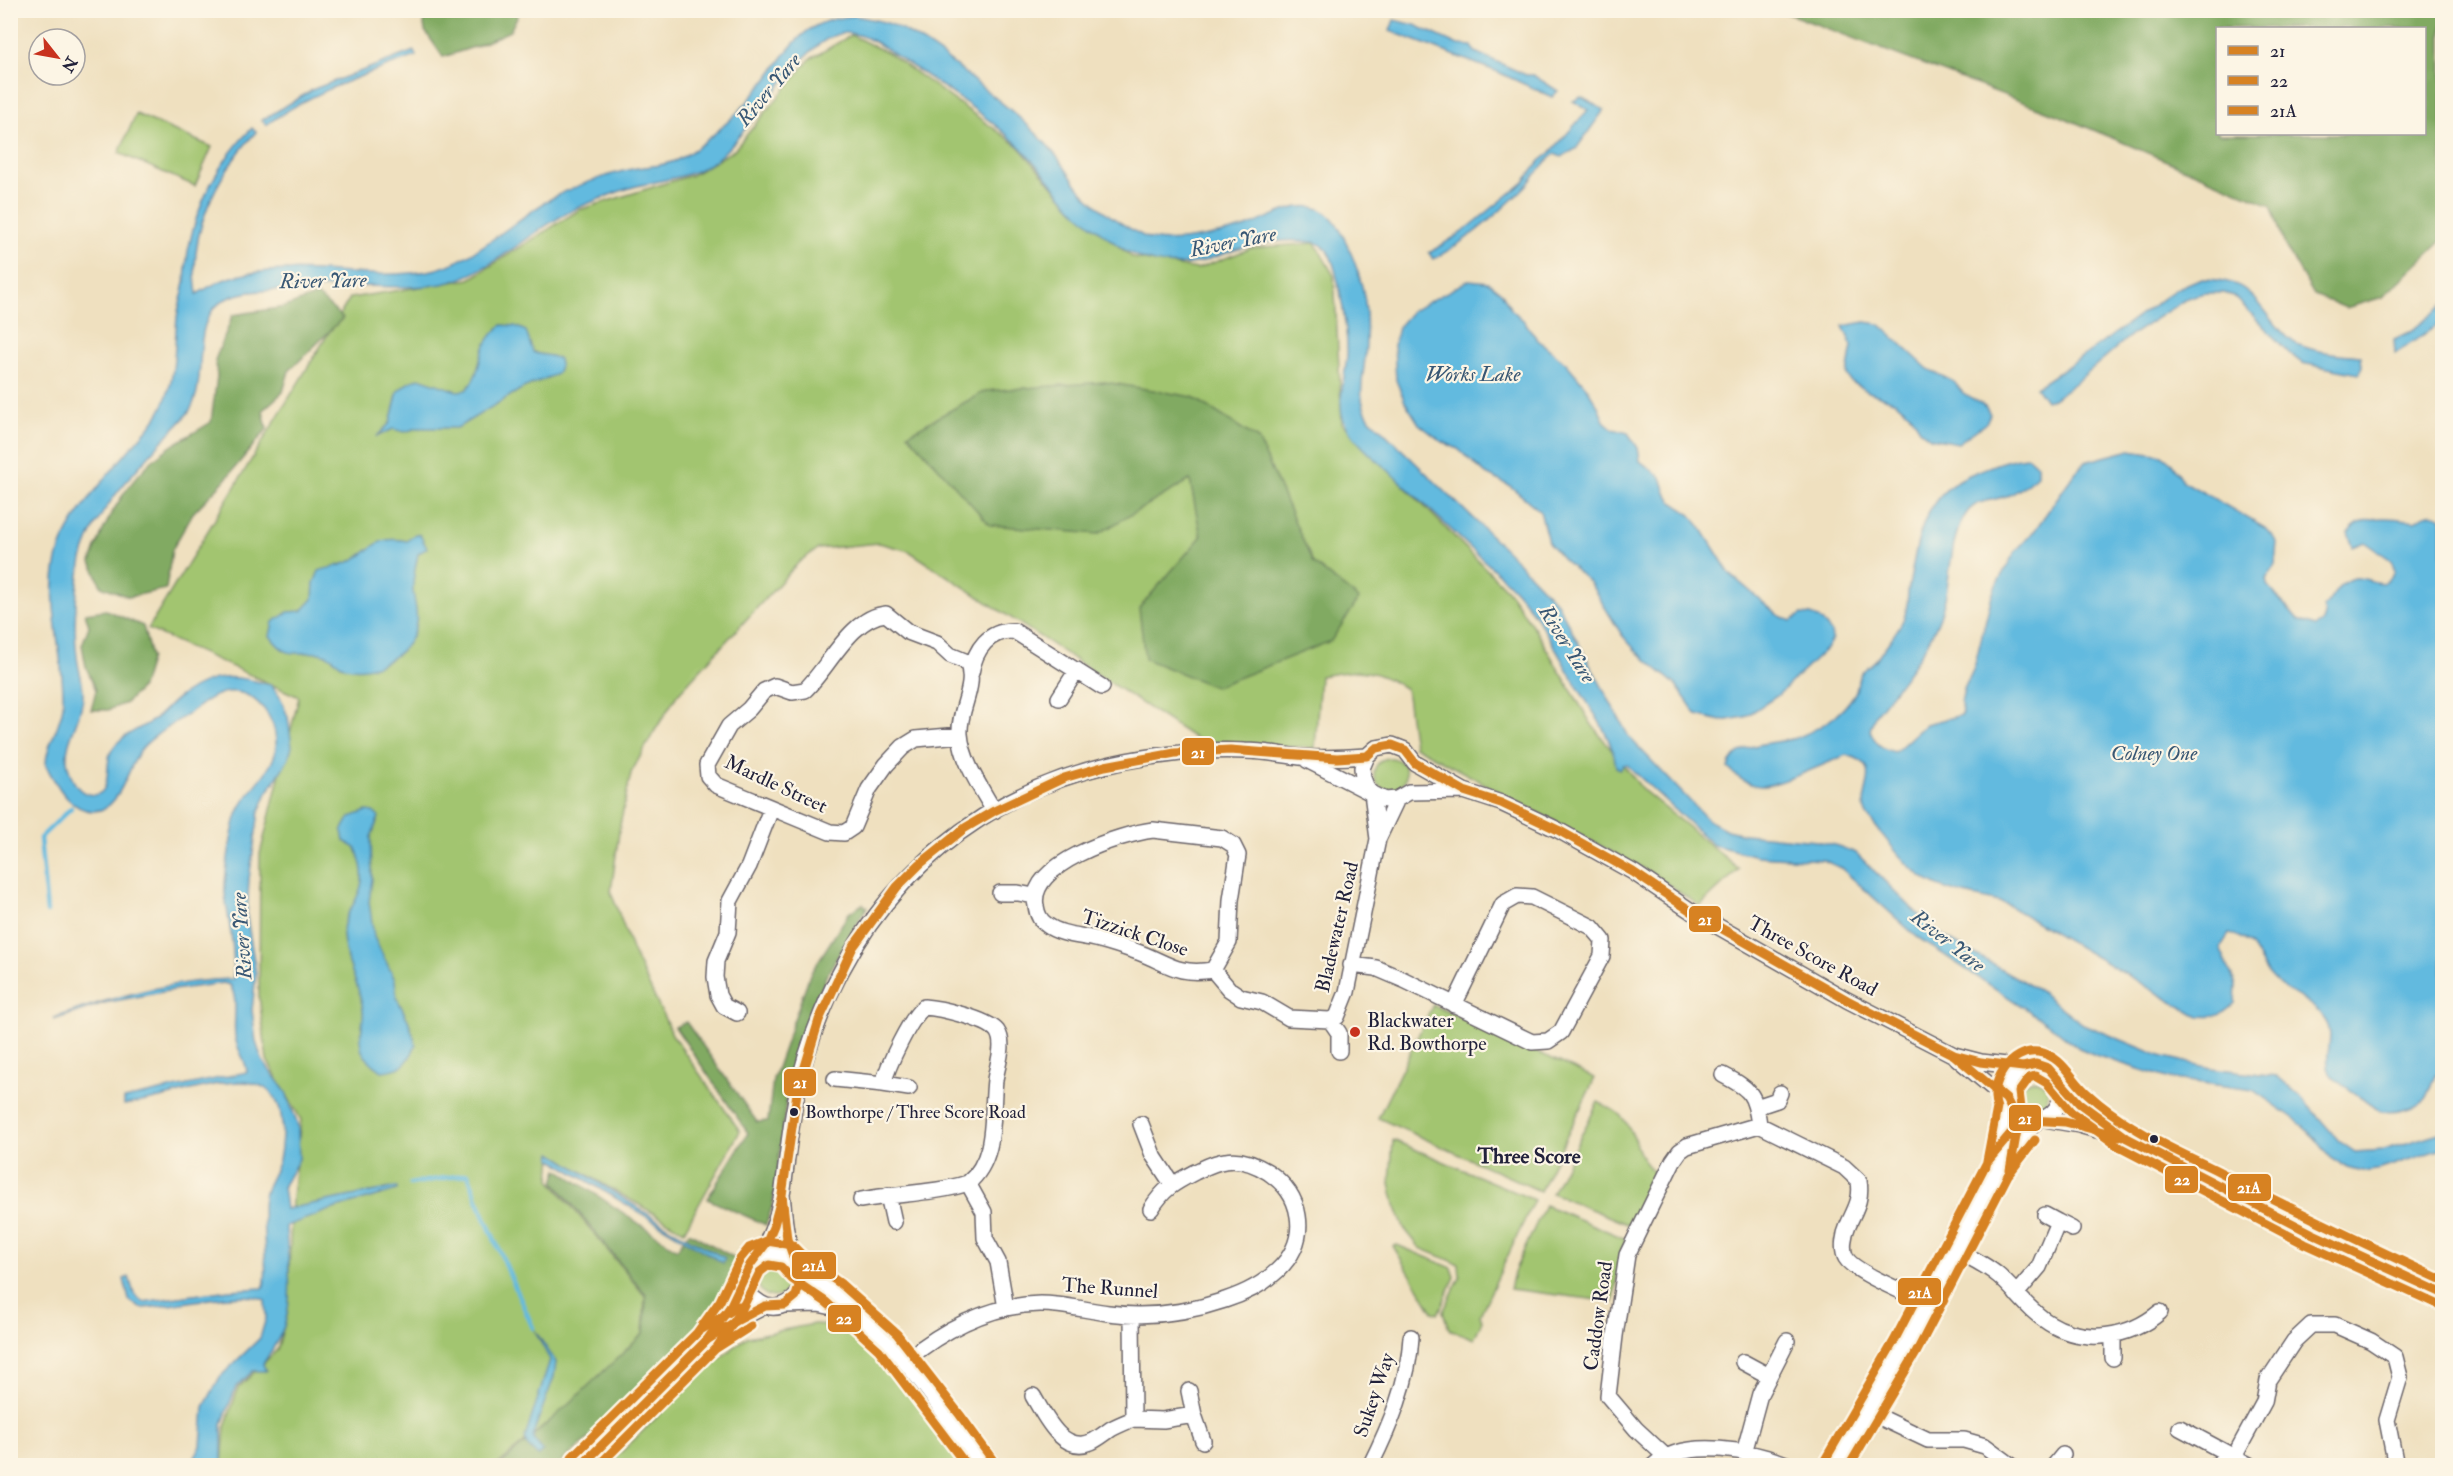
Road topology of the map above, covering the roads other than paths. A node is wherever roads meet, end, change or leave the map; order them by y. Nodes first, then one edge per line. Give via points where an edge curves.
1 (1077, 670) junction
2 (971, 673) junction
3 (1102, 687) dead end
4 (1059, 698) dead end
5 (960, 735) junction
6 (1367, 756) junction
7 (1302, 757) junction
8 (1415, 763) junction
9 (1464, 791) junction
10 (1370, 792) junction
11 (1403, 795) junction
12 (771, 809) junction
13 (994, 811) junction
14 (1378, 839) junction
15 (1000, 893) dead end
16 (1034, 896) junction
17 (1351, 964) junction
18 (1213, 970) junction
19 (1454, 1005) junction
20 (737, 1013) dead end
21 (1330, 1020) junction
22 (1339, 1051) dead end
23 (1954, 1055) junction
24 (2023, 1067) junction
25 (1724, 1075) dead end
26 (835, 1079) dead end
27 (883, 1084) junction
28 (2061, 1084) junction
29 (909, 1088) dead end
30 (1780, 1093) dead end
31 (2007, 1103) junction
32 (1756, 1107) junction
33 (2040, 1120) junction
34 (1141, 1124) dead end
35 (1759, 1125) junction
36 (2127, 1138) junction
37 (1998, 1168) junction
38 (968, 1183) junction
39 (1172, 1184) junction
40 (888, 1195) junction
41 (782, 1196) junction
42 (861, 1200) dead end
43 (1151, 1209) dead end
44 (894, 1222) dead end
45 (2058, 1222) dead end
46 (1955, 1250) junction
47 (757, 1257) junction
48 (798, 1267) junction
49 (746, 1275) junction
50 (2442, 1293) edge
51 (2016, 1294) junction
52 (1928, 1303) junction
53 (785, 1305) junction
54 (765, 1306) junction
55 (1006, 1308) junction
56 (852, 1311) junction
57 (2160, 1312) dead end
58 (1132, 1315) junction
59 (2113, 1335) junction
60 (1411, 1337) dead end
61 (707, 1340) junction
62 (1787, 1341) dead end
63 (2113, 1358) dead end
64 (904, 1362) junction
65 (1743, 1362) dead end
66 (1769, 1376) junction
67 (1189, 1391) dead end
68 (1033, 1396) dead end
69 (1867, 1411) junction
70 (1194, 1415) junction
71 (1133, 1419) junction
72 (2180, 1428) dead end
73 (1203, 1441) dead end
74 (1744, 1453) junction
75 (2231, 1456) junction
76 (1659, 1461) edge
77 (580, 1466) edge
78 (982, 1466) edge
79 (1370, 1466) edge
80 (1791, 1466) edge
81 (1835, 1466) edge
82 (2012, 1466) edge
83 (2213, 1466) edge
84 (2251, 1466) edge
85 (2396, 1466) edge

1 - 2 street via 1014,631 1002,630 990,635
1 - 3 street
1 - 4 street
2 - 5 street
2 - 12 street, Mardle Street via 967,663 908,632 886,614 874,615 859,624 805,690 792,692 775,686 764,691 729,726 707,765 708,776 716,785
5 - 12 street, Mardle Street via 916,739 903,747 869,789 853,827 844,833 830,832
5 - 13 street via 965,755
6 - 7 street, Three Score Road
6 - 8 street, Three Score Road via 1376,748 1392,745 1405,750
6 - 10 street via 1362,768
7 - 10 street, Three Score Road
7 - 13 street, Three Score Road via 1230,750 1134,759 1064,778
8 - 9 street, Three Score Road
8 - 11 street via 1416,778
9 - 11 street, Three Score Road
9 - 23 street, Three Score Road via 1501,803 1558,830 1847,1000
10 - 11 street, Three Score Road via 1385,800
10 - 14 street, Bladewater Road
11 - 14 street, Bladewater Road
12 - 20 street via 749,866 730,901 728,932 716,961 718,995 724,1006
13 - 41 street, Three Score Road via 965,828 920,864 897,887 853,947 805,1059
14 - 17 street, Bladewater Road
15 - 16 street
16 - 18 street, Tizzick Close via 1037,914 1046,925 1064,933 1138,952 1178,970
16 - 18 street via 1056,866 1132,833 1153,830 1222,838 1233,845 1238,855 1229,942
17 - 19 street via 1376,968
17 - 21 street, Bladewater Road via 1347,992 1337,1017
18 - 21 street, Bladewater Road via 1241,997 1262,1002 1289,1018
19 - 19 street via 1503,904 1516,896 1532,897 1592,927 1603,940 1602,956 1561,1032 1548,1041 1532,1042
21 - 22 street, Bladewater Road via 1340,1033
23 - 24 street, Three Score Road
23 - 31 street, Three Score Road
24 - 28 street via 2036,1064 2048,1068
24 - 31 street via 2007,1088
25 - 32 street via 1746,1087
26 - 27 street
27 - 29 street
27 - 38 street via 891,1057 924,1007 937,1007 990,1025 998,1032 1002,1042 992,1134 983,1164
28 - 33 street via 2061,1098 2055,1110
28 - 36 street via 2079,1103
30 - 32 street via 1777,1100
31 - 33 street via 2026,1119
31 - 37 street
32 - 35 street
33 - 36 street via 2079,1125
33 - 37 street
34 - 39 street via 1153,1155
35 - 52 street via 1860,1181 1860,1202 1843,1243 1846,1258 1888,1286
35 - 76 street, Caddow Road via 1680,1151 1627,1255 1608,1396
36 - 50 street via 2311,1233
37 - 46 street
38 - 40 street
38 - 55 street via 984,1212 985,1238 998,1262
39 - 43 street, The Runnel via 1161,1192
39 - 58 street, The Runnel via 1224,1161 1247,1162 1265,1170 1288,1190 1296,1205 1298,1240 1268,1280 1234,1297 1172,1313
40 - 42 street
40 - 44 street
41 - 47 street, Three Score Road via 774,1225
41 - 48 street, Three Score Road via 787,1239
45 - 51 street via 2039,1267
46 - 51 street via 1998,1275
46 - 52 street
47 - 48 street via 776,1253 787,1256
47 - 49 street, Three Score Road
48 - 53 street via 800,1288
48 - 56 street
49 - 54 street via 750,1294
49 - 61 street, Three Score Road
51 - 59 street via 2049,1323 2064,1330
52 - 69 street
53 - 54 street
53 - 56 street via 818,1304
54 - 61 street
55 - 58 street, The Runnel via 1040,1304
55 - 64 street, The Runnel via 942,1332
56 - 64 street via 888,1342
57 - 59 street via 2127,1332
58 - 71 street
59 - 63 street
60 - 79 street, Sukey Way via 1411,1351 1394,1413
61 - 77 street
62 - 66 street
64 - 78 street
65 - 66 street
66 - 74 street via 1760,1394
67 - 70 street
68 - 71 street via 1064,1439 1077,1444 1091,1442
69 - 81 street
69 - 82 street via 1928,1440 1964,1440 1985,1446
70 - 71 street
70 - 73 street
72 - 75 street
74 - 76 street via 1700,1448 1675,1451
74 - 80 street
75 - 83 street
75 - 84 street
75 - 85 street via 2264,1402 2268,1380 2294,1341 2311,1325 2335,1325 2395,1357 2400,1377 2387,1420

